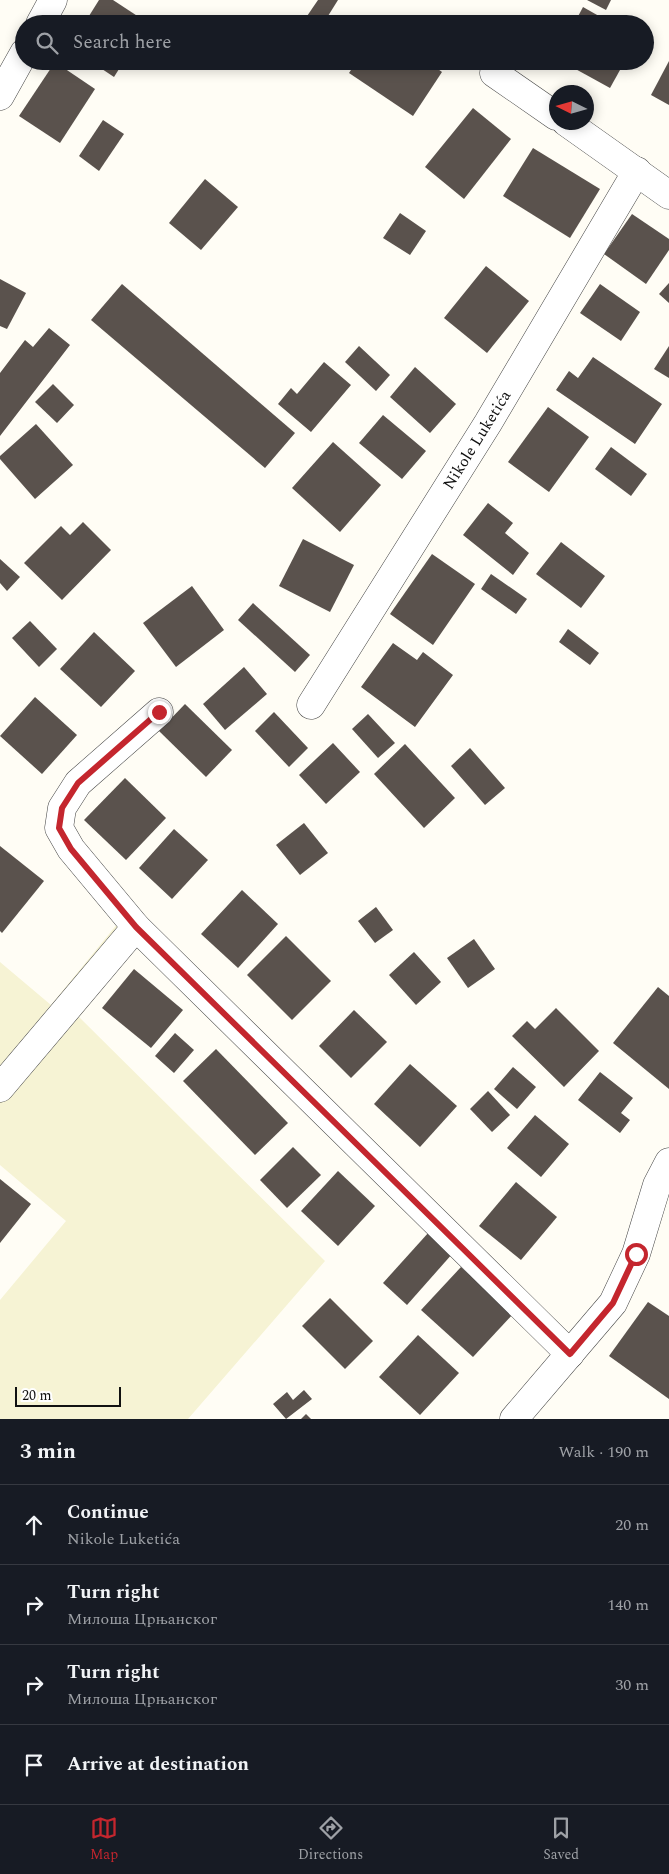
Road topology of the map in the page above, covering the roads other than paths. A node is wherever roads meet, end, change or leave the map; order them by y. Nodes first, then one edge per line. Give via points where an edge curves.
1 (54, 0) edge
2 (45, 15) edge
3 (15, 69) edge
4 (494, 73) dead end
5 (0, 96) edge
6 (549, 111) edge
7 (578, 130) edge
8 (637, 171) junction
9 (669, 195) edge
10 (310, 705) dead end
11 (159, 712) dead end
12 (136, 927) junction
13 (0, 1088) edge
14 (669, 1162) edge
15 (570, 1354) junction
16 (514, 1419) edge

1 - 2 street
3 - 5 street
4 - 6 street
7 - 8 street
8 - 9 street
8 - 10 street, Nikole Luketića via 488,422
11 - 12 street via 78,783 62,808 59,828 71,849
12 - 13 street
12 - 15 street
14 - 15 street via 657,1185 636,1254 613,1303
15 - 16 street

